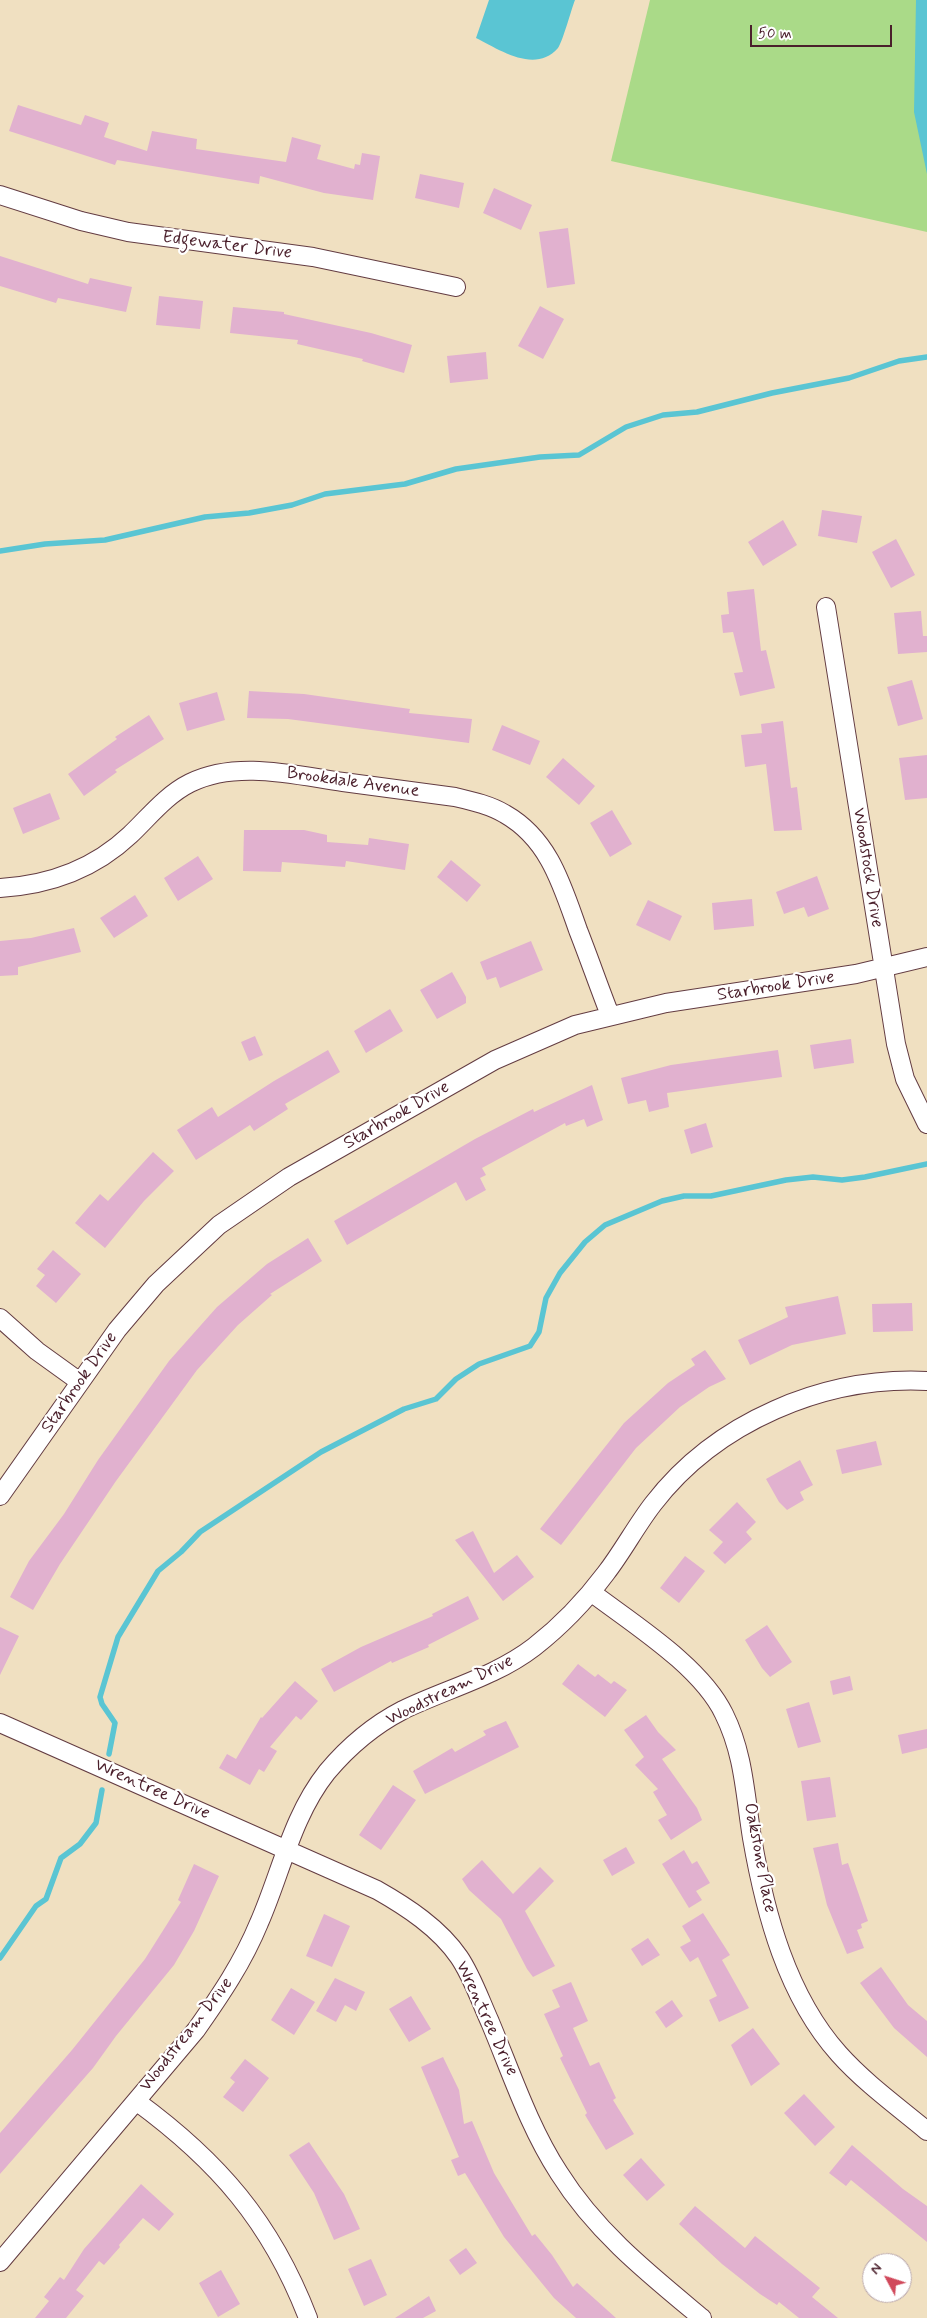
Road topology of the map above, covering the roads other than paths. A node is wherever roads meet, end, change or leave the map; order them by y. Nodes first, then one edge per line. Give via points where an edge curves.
1 (0, 194) edge
2 (456, 287) dead end
3 (826, 607) dead end
4 (0, 888) edge
5 (927, 957) edge
6 (883, 968) junction
7 (610, 1016) junction
8 (927, 1124) edge
9 (0, 1318) edge
10 (927, 1381) edge
11 (80, 1382) junction
12 (0, 1496) edge
13 (591, 1592) junction
14 (0, 1723) edge
15 (287, 1850) junction
16 (136, 2101) junction
17 (927, 2130) edge
18 (0, 2262) edge
19 (308, 2318) edge
20 (702, 2318) edge

1 - 2 street, Edgewater Drive via 81,221 128,232 313,257
3 - 6 street, Woodstock Drive
4 - 7 street, Brookdale Avenue via 46,882 75,872 104,856 128,837 169,797 190,783 214,775 272,772 455,797 484,804 506,814 528,830 546,851 559,875
5 - 6 street, Starbrook Drive
6 - 7 street, Starbrook Drive via 666,1003
6 - 8 street, Woodstock Drive via 905,1079
7 - 11 street, Starbrook Drive via 548,1036 495,1060 265,1192 219,1225 161,1278 117,1330
9 - 11 street via 37,1351
10 - 13 street, Woodstream Drive via 868,1383 833,1390 757,1418 722,1439 667,1488
11 - 12 street, Starbrook Drive
13 - 15 street, Woodstream Drive via 532,1649 501,1668 402,1711 358,1740 315,1790 297,1822
13 - 17 street, Oakstone Place via 692,1671 724,1713 737,1745 745,1779 752,1838 764,1895 779,1947 798,1991 812,2017 838,2052 862,2077
14 - 15 street, Wrentree Drive
15 - 16 street, Woodstream Drive via 259,1924 224,1990 196,2030
15 - 20 street, Wrentree Drive via 394,1899 439,1934 459,1957 474,1984 537,2134 558,2173 605,2234
16 - 18 street, Woodstream Drive
16 - 19 street via 175,2129 239,2194 280,2256

